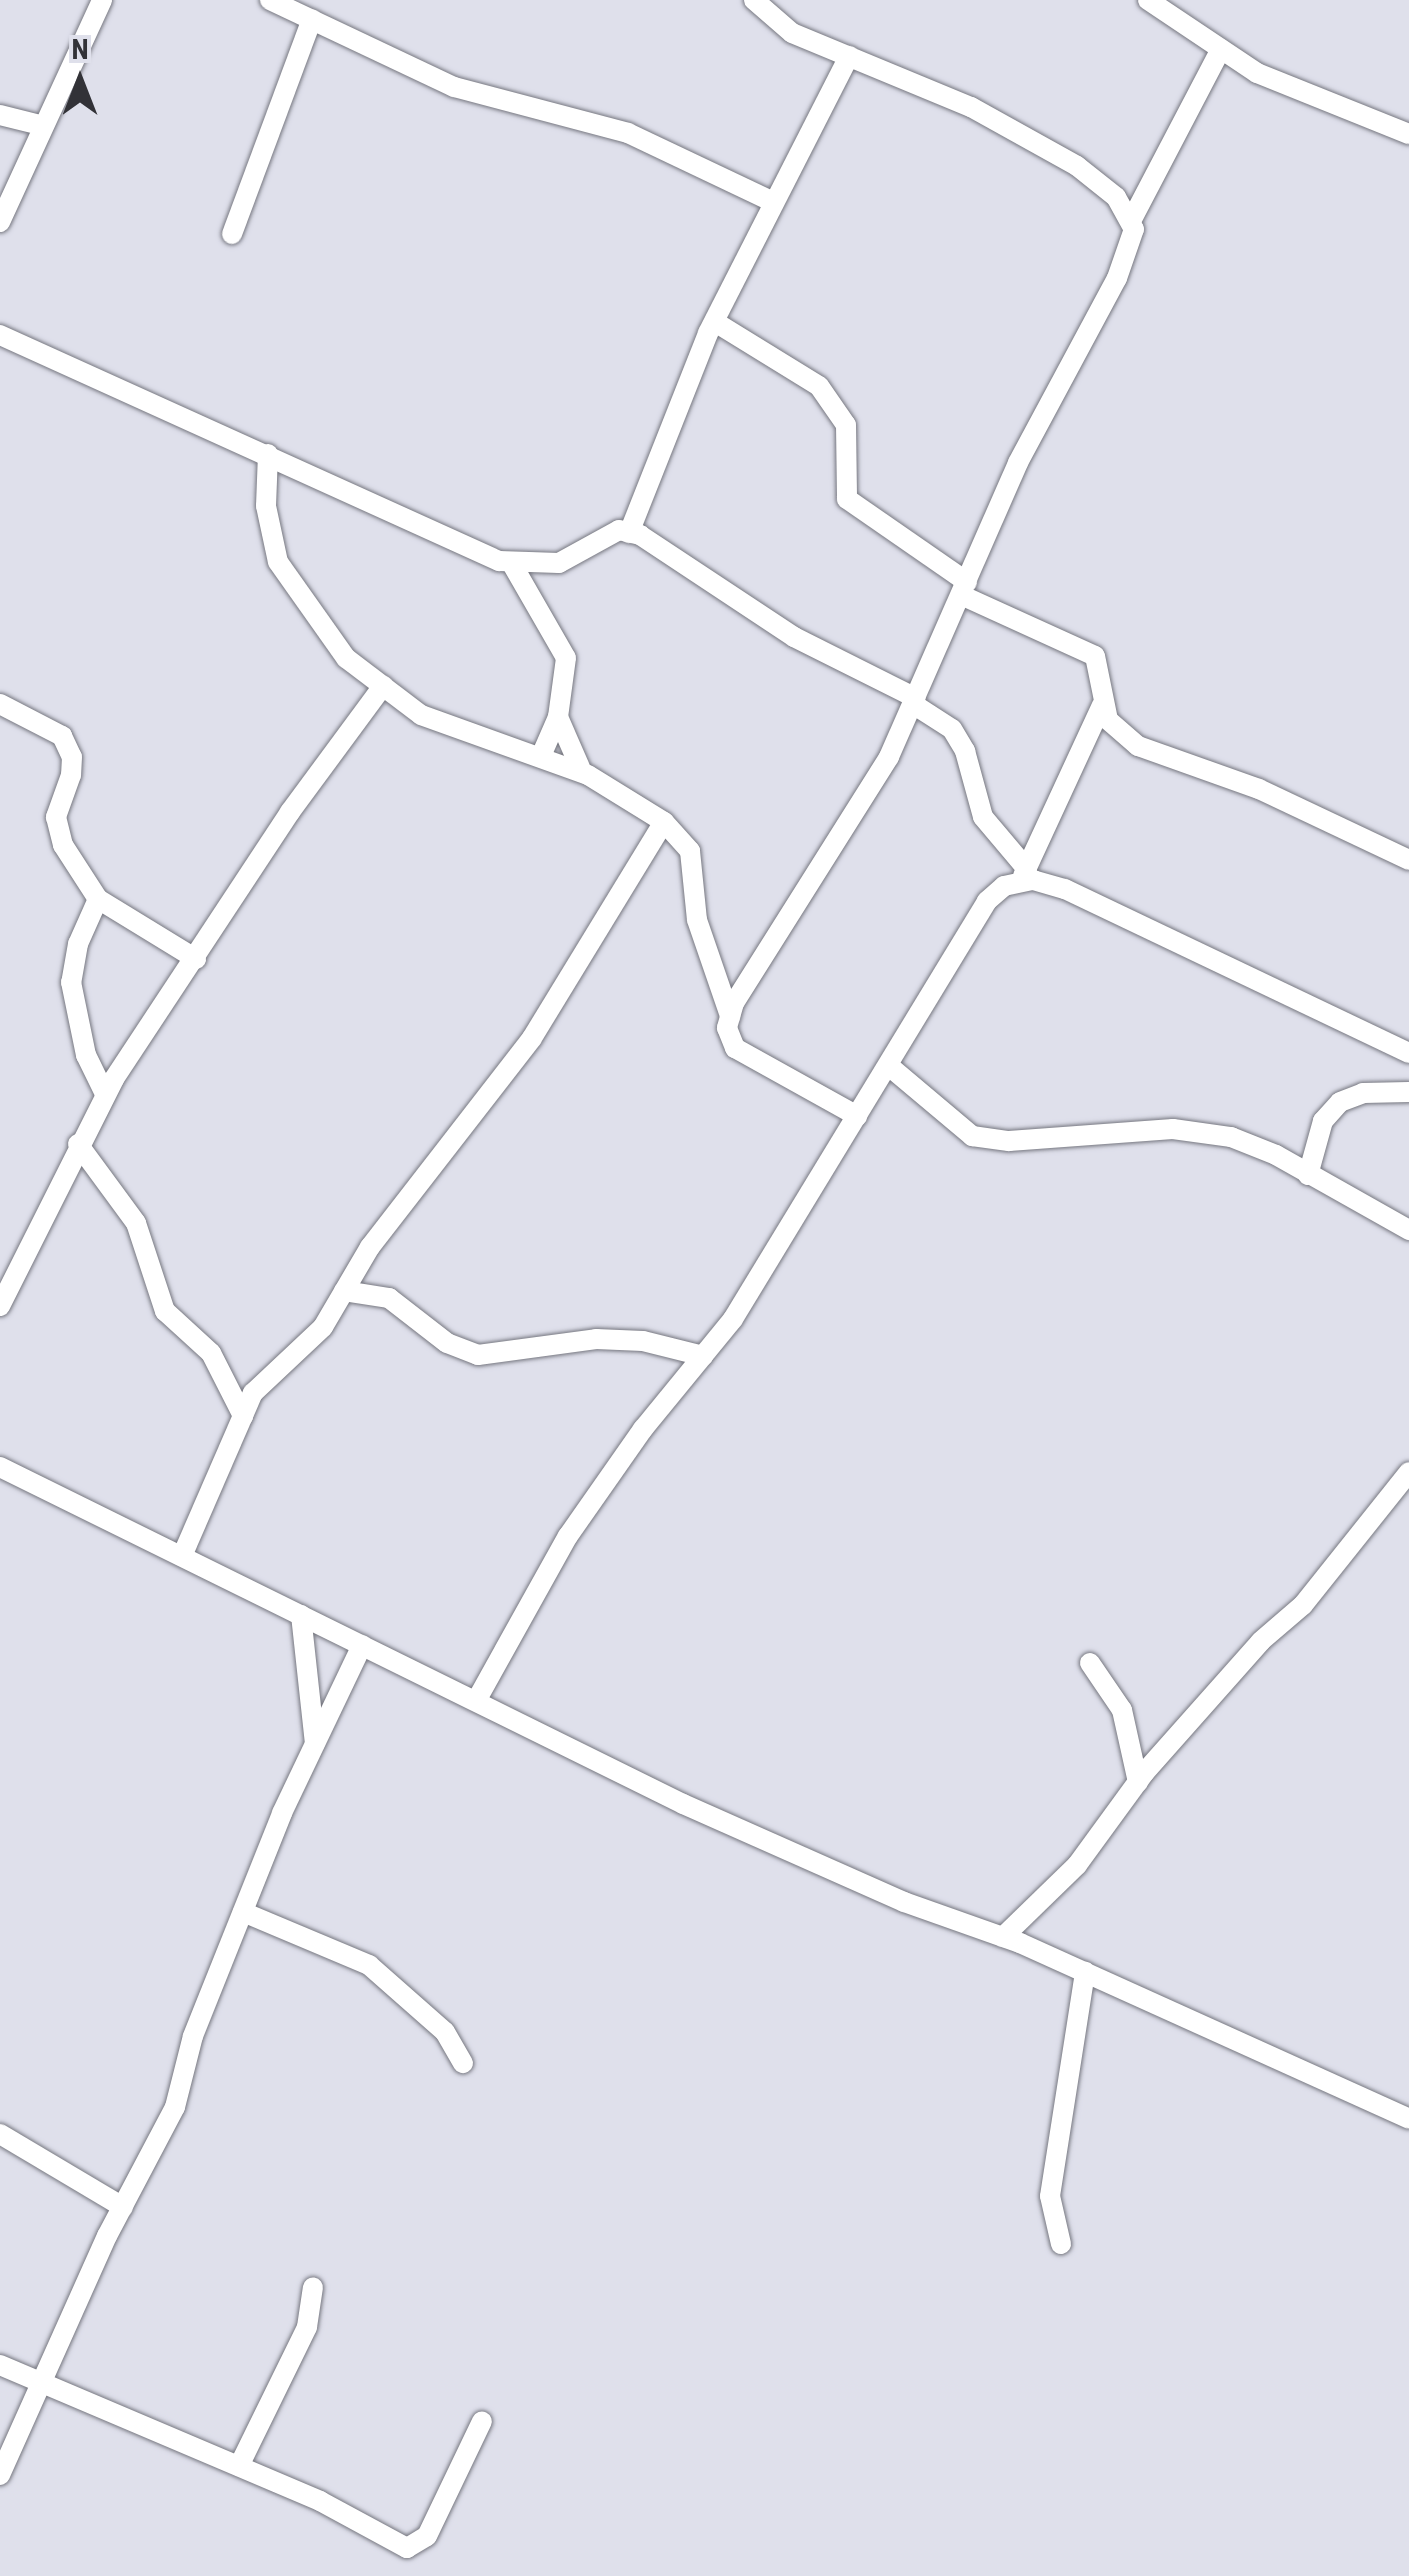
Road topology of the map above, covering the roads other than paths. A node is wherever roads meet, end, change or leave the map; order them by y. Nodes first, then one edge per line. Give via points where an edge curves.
1 (102, 0) edge
2 (270, 0) edge
3 (754, 0) edge
4 (1148, 0) edge
5 (312, 19) junction
6 (1221, 49) junction
7 (848, 56) junction
8 (0, 114) edge
9 (44, 126) junction
10 (1409, 134) edge
11 (774, 202) junction
12 (1, 217) edge
13 (1131, 221) junction
14 (232, 234) dead end
15 (715, 322) junction
16 (0, 335) edge
17 (268, 454) junction
18 (630, 532) junction
19 (512, 564) junction
20 (964, 589) junction
21 (383, 686) junction
22 (914, 701) junction
23 (0, 704) edge
24 (1102, 706) junction
25 (558, 717) junction
26 (541, 756) junction
27 (582, 772) junction
28 (664, 822) junction
29 (1409, 860) edge
30 (1024, 874) junction
31 (98, 899) junction
32 (196, 958) junction
33 (730, 1016) junction
34 (1409, 1052) edge
35 (888, 1066) junction
36 (1409, 1092) edge
37 (106, 1094) junction
38 (857, 1116) junction
39 (78, 1144) junction
40 (1308, 1174) junction
41 (1409, 1230) edge
42 (344, 1291) junction
43 (0, 1306) edge
44 (703, 1356) junction
45 (243, 1416) junction
46 (0, 1467) edge
47 (1409, 1472) edge
48 (182, 1556) junction
49 (302, 1615) junction
50 (362, 1646) junction
51 (1090, 1663) dead end
52 (476, 1701) junction
53 (315, 1743) junction
54 (1138, 1782) junction
55 (1038, 1908) junction
56 (243, 1912) junction
57 (1003, 1937) junction
58 (1035, 1950) junction
59 (1084, 1972) junction
60 (463, 2063) dead end
61 (1409, 2119) edge
62 (0, 2134) edge
63 (123, 2207) junction
64 (1061, 2244) dead end
65 (313, 2288) dead end
66 (0, 2365) edge
67 (41, 2382) junction
68 (482, 2422) dead end
69 (239, 2466) junction
70 (0, 2475) edge

1 - 9 street
2 - 5 street
3 - 7 street via 792,33
4 - 6 street
5 - 11 street via 454,87 628,133
5 - 14 street
6 - 10 street via 1300,94
6 - 13 street
7 - 11 street
7 - 13 street via 970,106 1078,166 1116,198
8 - 9 street
9 - 12 street
11 - 15 street
13 - 20 street via 1130,248 1018,463
15 - 18 street
15 - 20 street via 819,386 846,425 847,499
16 - 17 street
17 - 19 street
17 - 21 street via 266,506 278,562 301,604 346,658
18 - 19 street via 619,530 559,563
18 - 22 street via 684,560 794,637
19 - 25 street via 566,658
20 - 22 street
20 - 24 street via 1085,648 1102,672
21 - 26 street via 421,716
21 - 32 street via 290,812
22 - 30 street via 952,729 983,817
22 - 33 street via 889,758
23 - 31 street via 62,736 72,758 56,817 63,845
24 - 29 street via 1138,746 1259,789
24 - 30 street
25 - 26 street
25 - 27 street
26 - 27 street
27 - 28 street
28 - 33 street via 690,851 701,935
28 - 42 street via 532,1038
30 - 34 street
30 - 35 street via 987,902
31 - 32 street
31 - 37 street via 78,944 71,982 86,1055
32 - 37 street
33 - 38 street via 734,1048
35 - 38 street
35 - 40 street via 972,1136 1009,1142 1173,1129 1231,1137
36 - 40 street via 1363,1092 1340,1102 1323,1121
37 - 39 street
38 - 44 street via 734,1318
39 - 43 street
39 - 45 street via 136,1223 164,1312 210,1354
40 - 41 street
42 - 44 street via 389,1298 446,1344 478,1355 596,1339 642,1341
42 - 45 street via 302,1351 253,1393
44 - 52 street via 568,1536
45 - 48 street
46 - 48 street
47 - 54 street via 1304,1606 1262,1641
48 - 49 street
49 - 50 street
49 - 53 street
50 - 52 street
50 - 53 street
51 - 54 street via 1122,1710
52 - 57 street via 683,1804 904,1902
53 - 56 street
54 - 55 street
55 - 57 street
55 - 58 street
56 - 60 street via 369,1965 445,2032
56 - 63 street via 184,2062 174,2108
57 - 58 street
58 - 59 street
59 - 61 street
59 - 64 street via 1050,2196
62 - 63 street
63 - 67 street
65 - 69 street via 307,2327
66 - 67 street
67 - 69 street
67 - 70 street
68 - 69 street via 416,2548

